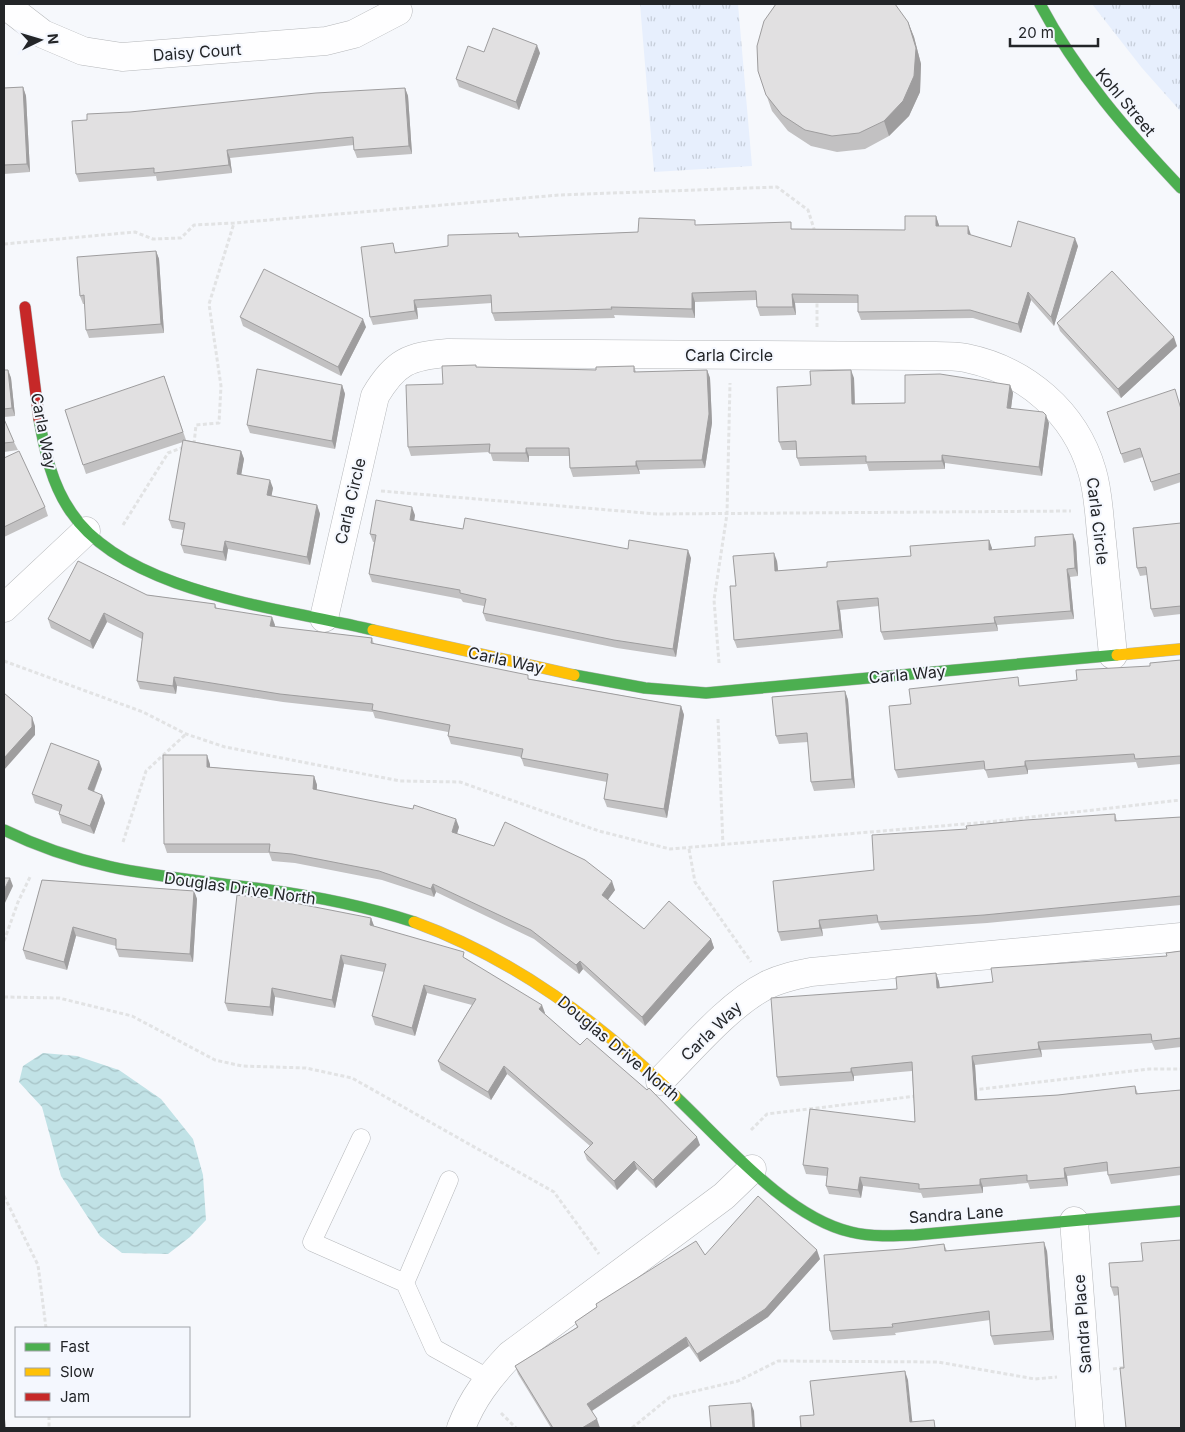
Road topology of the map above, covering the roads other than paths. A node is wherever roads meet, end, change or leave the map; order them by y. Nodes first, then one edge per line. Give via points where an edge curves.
1 (4, 4) edge
2 (1040, 4) edge
3 (398, 11) dead end
4 (1181, 188) edge
5 (25, 307) dead end
6 (86, 531) junction
7 (4, 608) edge
8 (324, 618) junction
9 (1181, 649) edge
10 (1113, 655) junction
11 (4, 830) edge
12 (1181, 937) edge
13 (660, 1081) junction
14 (361, 1138) dead end
15 (752, 1169) junction
16 (448, 1180) dead end
17 (1181, 1211) edge
18 (1074, 1221) junction
19 (406, 1283) junction
20 (488, 1378) junction
21 (461, 1428) edge
22 (1090, 1428) edge

1 - 3 street, Daisy Court via 43,34 83,51 122,57 326,41 354,34
2 - 4 street, Kohl Street via 1052,30 1112,114
5 - 6 street, Carla Way via 40,425 49,467 70,511
6 - 7 street
6 - 8 street, Carla Way via 108,550 140,568 189,588
8 - 10 street, Carla Way via 612,683 671,693 716,692
8 - 10 street, Carla Circle via 375,396 386,376 405,362 424,355 448,353 965,358 999,367 1023,379 1048,399 1072,427 1092,471
9 - 10 street, Carla Way
11 - 13 street, Douglas Drive North via 74,861 114,870 311,897 414,922 458,939 510,966 564,1000
12 - 13 street, Carla Way via 811,972 787,977 767,984 742,1001
13 - 15 street, Douglas Drive North
14 - 19 lane via 312,1242
15 - 18 street, Sandra Lane via 803,1212 849,1232 883,1236
15 - 20 street via 724,1196 510,1355
16 - 19 lane
17 - 18 street, Sandra Lane
18 - 22 street, Sandra Place
19 - 20 lane via 434,1348
20 - 21 street via 468,1408

